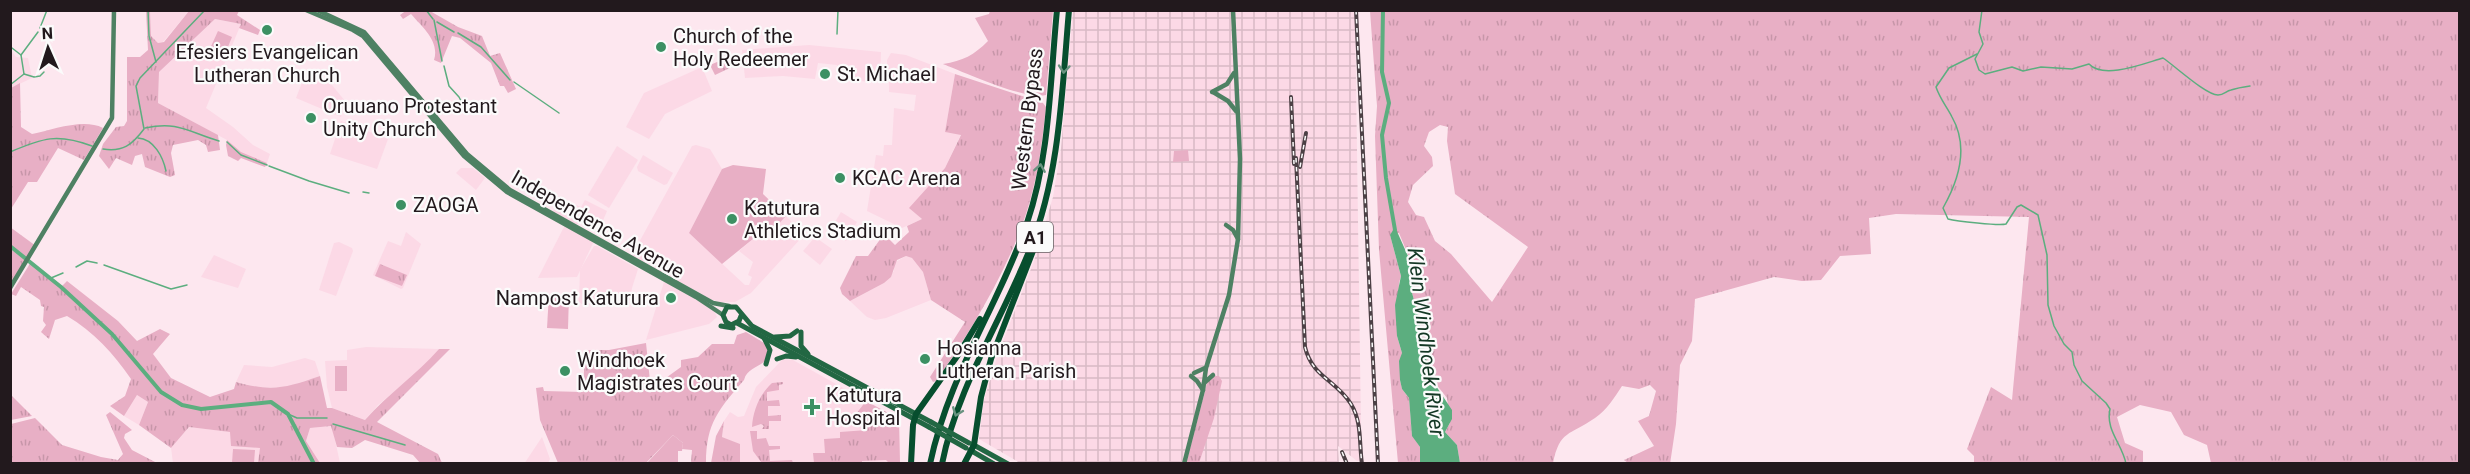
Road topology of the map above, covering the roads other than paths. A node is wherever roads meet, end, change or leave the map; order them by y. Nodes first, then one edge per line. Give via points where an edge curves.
1 (114, 10) edge
2 (306, 10) edge
3 (317, 10) edge
4 (1057, 10) edge
5 (1069, 10) edge
6 (1233, 10) edge
7 (1236, 60) junction
8 (1235, 68) junction
9 (429, 99) dead end
10 (421, 100) junction
11 (1237, 113) junction
12 (429, 115) junction
13 (422, 117) dead end
14 (1238, 124) junction
15 (1051, 181) junction
16 (1226, 225) dead end
17 (1238, 239) junction
18 (1017, 249) junction
19 (10, 288) edge
20 (729, 306) junction
21 (723, 315) junction
22 (741, 316) junction
23 (737, 323) junction
24 (721, 326) dead end
25 (753, 331) junction
26 (773, 337) junction
27 (764, 338) junction
28 (810, 356) junction
29 (800, 358) junction
30 (777, 359) dead end
31 (766, 364) dead end
32 (1207, 368) junction
33 (1204, 380) junction
34 (1203, 390) junction
35 (916, 417) junction
36 (970, 447) junction
37 (911, 464) edge
38 (930, 464) edge
39 (942, 464) edge
40 (964, 464) edge
41 (994, 464) edge
42 (1008, 464) edge
43 (1184, 464) edge

1 - 19 main road via 112,118
2 - 12 main road, Independence Avenue via 360,34
3 - 10 main road, Independence Avenue via 364,32
18 -> 4 highway, Western Bypass / A1 via 1040,172
5 -> 15 highway, Western Bypass / A1
6 - 7 main road
7 - 8 main road
7 - 14 main road
8 - 11 main road
8 - 11 main road via 1229,82 1212,92 1228,101
9 - 10 main road
10 - 20 main road, Independence Avenue via 471,158 516,194 713,303
11 - 14 main road
12 - 13 main road
12 - 21 main road, Independence Avenue via 466,159 507,192
14 - 17 main road
15 - 36 highway via 1030,262 991,359
15 -> 39 highway, Western Bypass / A1 via 1030,250 967,385
16 - 17 main road
17 - 32 main road via 1230,288
18 - 35 highway via 968,340
18 - 38 highway, Western Bypass / A1 via 949,396
20 - 21 main road
20 - 22 main road, Independence Avenue via 738,308
21 - 23 main road, Independence Avenue via 727,323
22 - 23 main road
22 - 26 main road, Independence Avenue
23 - 25 main road, Independence Avenue
24 - 25 main road
25 - 27 main road, Independence Avenue
26 - 28 main road, Independence Avenue
26 - 28 main road via 799,331 801,346
27 - 29 main road, Independence Avenue
27 - 31 main road via 770,350
28 - 35 main road, Independence Avenue
29 - 30 main road
29 - 35 main road, Independence Avenue
32 - 33 main road
32 - 33 main road via 1214,374
32 - 34 main road via 1192,374
33 - 34 main road
34 - 43 main road
35 - 36 main road, Independence Avenue, bridge
35 - 37 highway
36 - 40 highway
36 - 41 main road, Independence Avenue
36 - 42 main road, Independence Avenue

